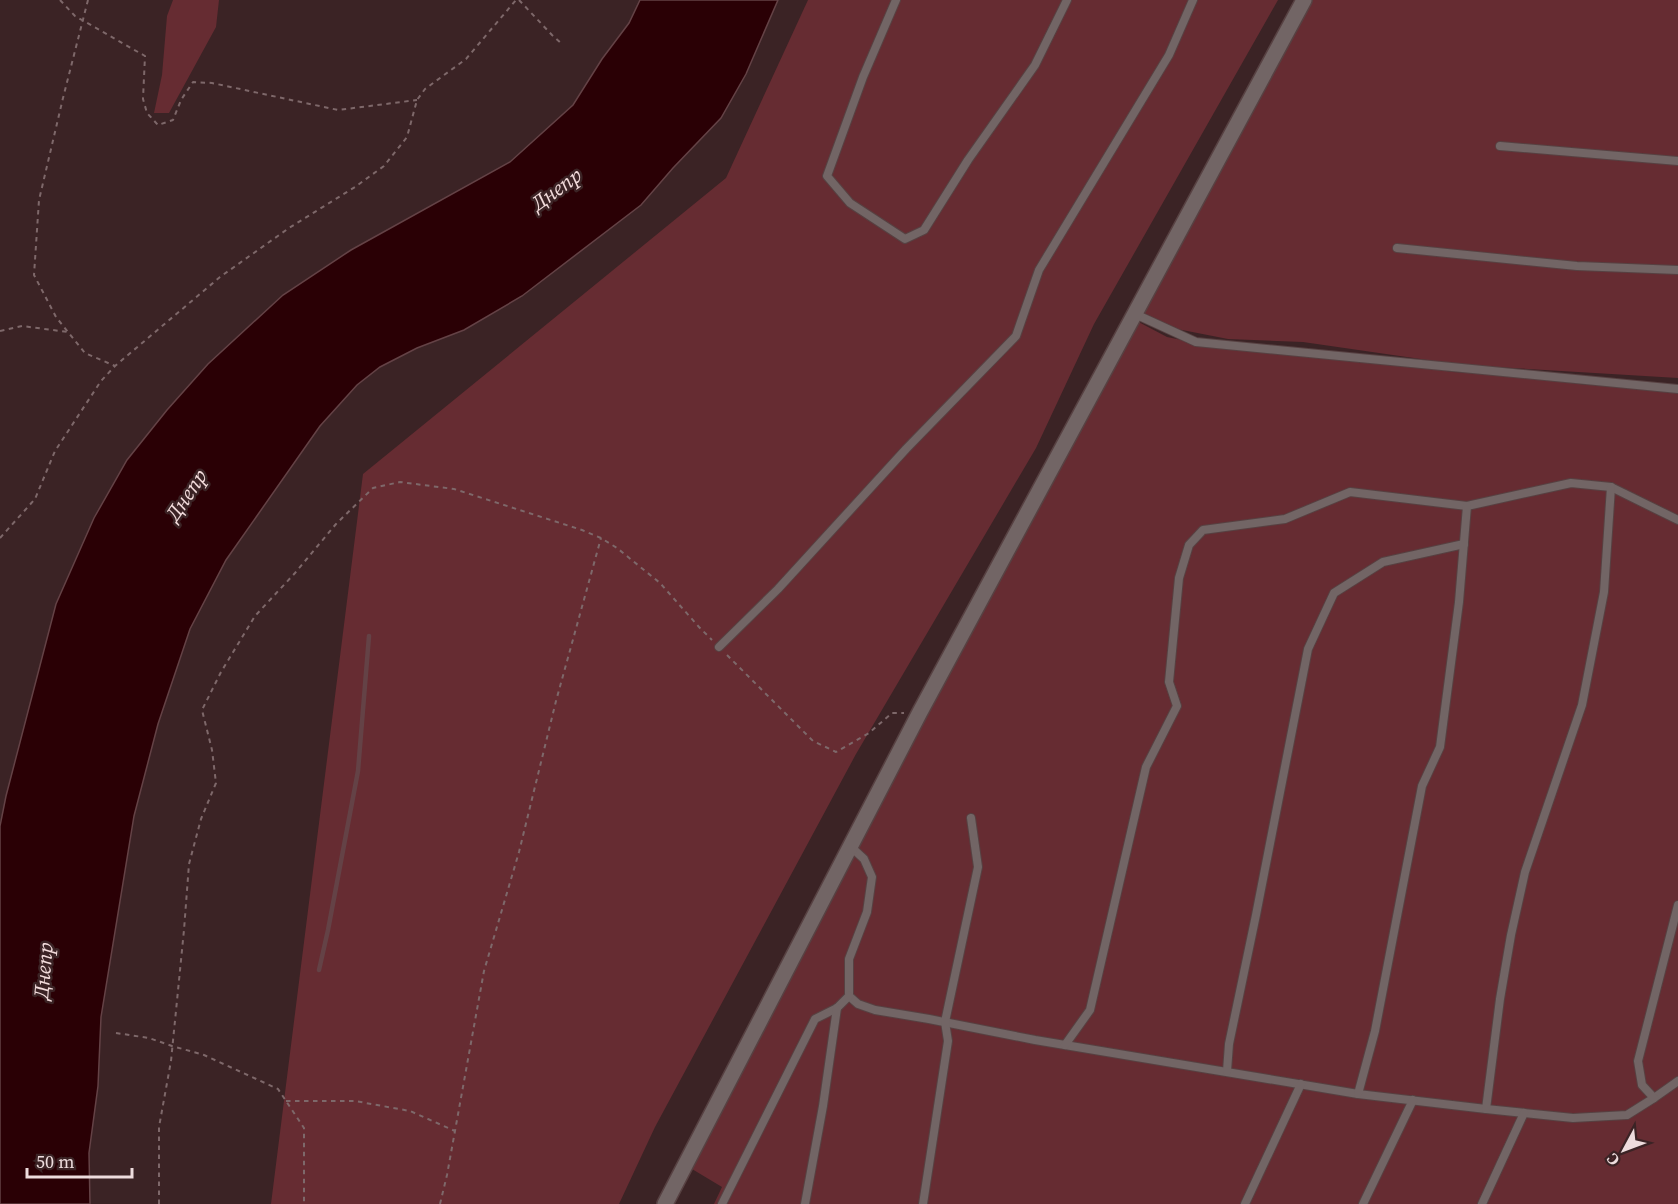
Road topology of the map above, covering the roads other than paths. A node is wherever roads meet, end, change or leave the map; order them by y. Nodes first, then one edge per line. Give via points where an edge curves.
1 (896, 0) edge
2 (1067, 0) edge
3 (1193, 0) edge
4 (1304, 0) edge
5 (1500, 146) dead end
6 (1678, 161) edge
7 (1396, 248) dead end
8 (1678, 270) edge
9 (1135, 314) junction
10 (1678, 389) edge
11 (1611, 487) junction
12 (1467, 506) junction
13 (1678, 520) edge
14 (1464, 544) junction
15 (719, 646) road end
16 (971, 818) dead end
17 (850, 846) junction
18 (1678, 904) edge
19 (849, 996) junction
20 (837, 1008) junction
21 (945, 1022) junction
22 (1065, 1045) junction
23 (1227, 1071) junction
24 (1678, 1081) edge
25 (1301, 1084) junction
26 (1358, 1094) junction
27 (1654, 1098) junction
28 (1413, 1100) junction
29 (1486, 1109) junction
30 (1524, 1113) junction
31 (665, 1204) edge
32 (722, 1204) edge
33 (805, 1204) edge
34 (922, 1204) edge
35 (1245, 1204) edge
36 (1363, 1204) edge
37 (1482, 1204) edge

1 - 2 lane via 827,176 850,203 905,239 924,230 1035,65
3 - 15 lane via 1169,54 1039,270 1016,336 778,589
4 - 9 street
5 - 6 lane
7 - 8 lane via 1576,266
9 - 10 lane via 1196,342
9 - 17 street
11 - 12 lane via 1571,483
11 - 13 lane
11 - 29 lane via 1604,592 1582,705 1525,872 1500,999
12 - 14 lane
12 - 22 lane via 1350,492 1285,519 1203,530 1189,545 1179,578 1169,682 1176,706 1146,767 1090,1010
14 - 23 lane via 1383,562 1334,593 1308,650 1229,1044
14 - 26 lane via 1440,747 1422,786 1375,1030
16 - 21 lane via 978,867
17 - 19 lane via 864,859 872,877 867,912 849,959
17 - 31 street
18 - 27 lane via 1638,1061 1642,1085
19 - 20 lane
19 - 21 lane via 875,1010
20 - 32 lane via 815,1019
20 - 33 lane
21 - 22 lane
21 - 34 lane via 948,1041
22 - 23 lane
23 - 25 lane
24 - 27 lane
25 - 26 lane
25 - 35 lane
26 - 28 lane
27 - 30 lane via 1627,1115 1573,1118
28 - 29 lane
28 - 36 lane
29 - 30 lane
30 - 37 lane

